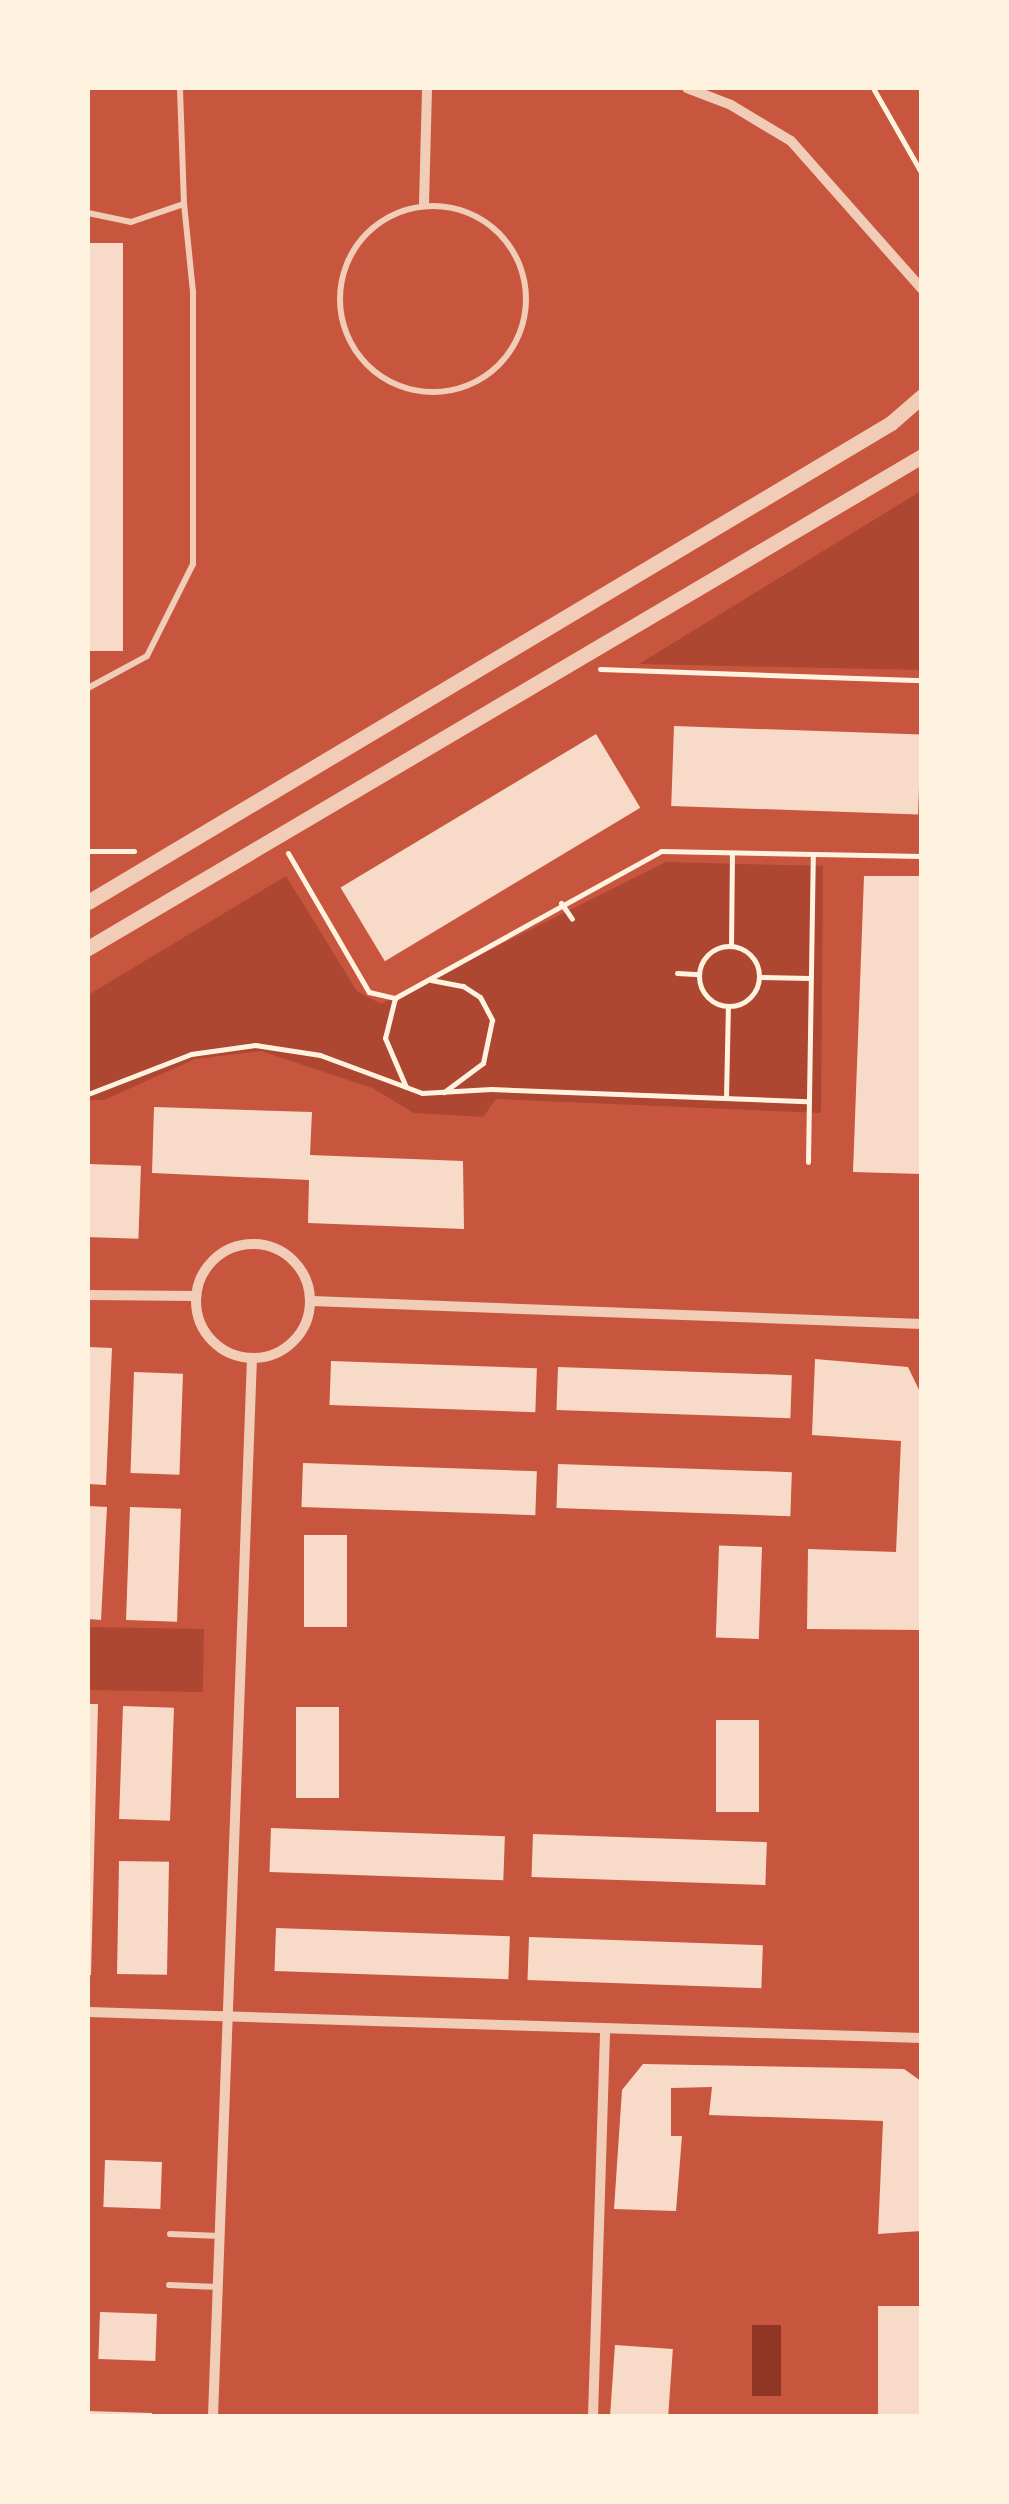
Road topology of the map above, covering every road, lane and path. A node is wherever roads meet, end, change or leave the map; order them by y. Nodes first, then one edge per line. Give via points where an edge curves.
1 (180, 88) edge
2 (427, 88) edge
3 (687, 88) edge
4 (873, 88) edge
5 (922, 174) edge
6 (184, 204) junction
7 (424, 204) junction
8 (88, 213) edge
9 (922, 289) edge
10 (922, 396) edge
11 (922, 456) edge
12 (562, 668) junction
13 (922, 680) edge
14 (88, 688) edge
15 (278, 836) junction
16 (732, 853) junction
17 (813, 854) junction
18 (922, 856) edge
19 (88, 902) edge
20 (561, 903) junction
21 (572, 919) dead end
22 (730, 946) junction
23 (88, 948) edge
24 (677, 974) dead end
25 (699, 974) junction
26 (759, 977) junction
27 (810, 978) junction
28 (427, 980) junction
29 (396, 998) junction
30 (728, 1006) junction
31 (407, 1087) junction
32 (88, 1094) edge
33 (441, 1094) junction
34 (726, 1099) junction
35 (807, 1101) junction
36 (808, 1162) dead end
37 (88, 1295) edge
38 (196, 1296) junction
39 (312, 1301) junction
40 (922, 1324) edge
41 (252, 1358) junction
42 (88, 2012) edge
43 (228, 2017) junction
44 (604, 2029) junction
45 (922, 2038) edge
46 (170, 2234) dead end
47 (220, 2236) junction
48 (170, 2285) dead end
49 (218, 2286) junction
50 (213, 2416) edge
51 (593, 2416) edge

1 - 6 lane
2 - 7 street
3 - 9 street via 731,104 791,141
4 - 5 path
6 - 8 lane via 132,222
6 - 14 lane via 194,292 193,564 148,656
7 - 7 lane via 378,221 347,259 338,307 355,354 392,385 441,393 487,376 498,364 518,339 527,290 510,244 472,212
10 - 19 street via 890,423
11 - 12 street
12 - 13 path
12 - 15 street
15 - 23 street
15 - 29 path via 368,992
16 - 17 path
16 - 20 path via 661,852
16 - 22 path
17 - 18 path
17 - 27 path
20 - 21 path
20 - 28 path
22 - 25 path via 707,956
22 - 26 path via 752,956
24 - 25 path
25 - 30 path via 710,1000
26 - 27 path
26 - 30 path via 746,1001
27 - 35 path
28 - 29 path
28 - 33 path via 463,986 480,997 492,1020 484,1063 472,1078
29 - 31 path via 384,1038
30 - 34 path
31 - 32 path via 320,1055 255,1045 192,1054
31 - 33 path
33 - 34 path via 491,1089
34 - 35 path
35 - 36 path
37 - 38 street
38 - 39 street via 216,1256 252,1243 294,1260
38 - 41 street via 198,1316 216,1345
39 - 40 street
39 - 41 street via 290,1345
41 - 43 street
42 - 43 street
43 - 44 street
43 - 47 street
44 - 45 street
44 - 51 street
46 - 47 lane
47 - 49 street
48 - 49 lane
49 - 50 street

